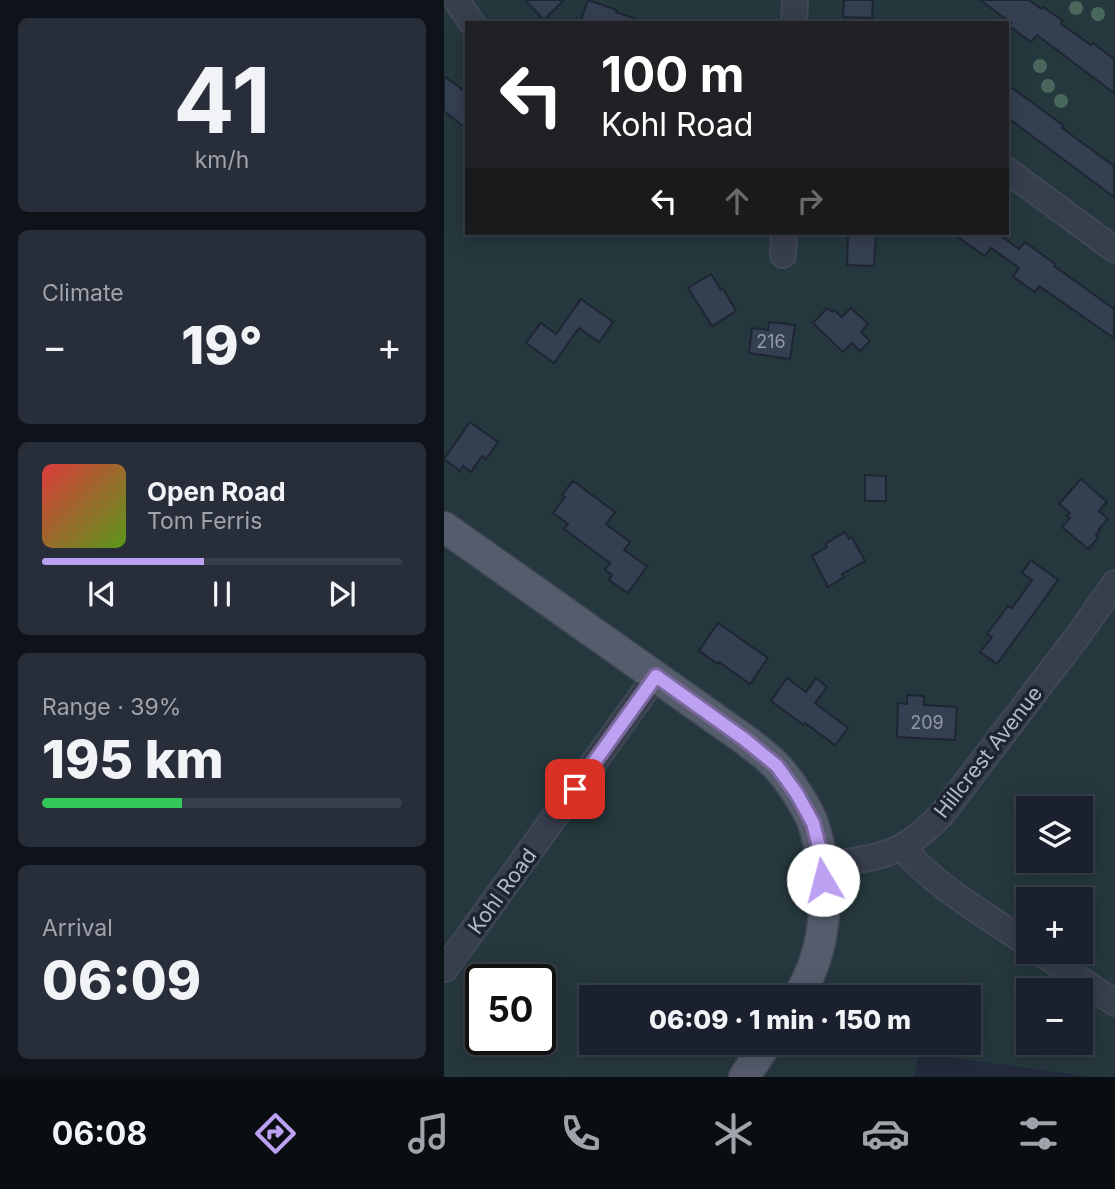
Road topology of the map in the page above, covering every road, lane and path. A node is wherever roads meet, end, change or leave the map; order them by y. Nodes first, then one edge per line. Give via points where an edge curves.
1 (456, 0) edge
2 (795, 0) edge
3 (471, 21) edge
4 (794, 21) edge
5 (1009, 172) edge
6 (1114, 250) edge
7 (444, 527) edge
8 (1114, 583) edge
9 (656, 676) junction
10 (902, 847) junction
11 (823, 865) junction
12 (1016, 936) edge
13 (1057, 964) edge
14 (445, 969) edge
15 (804, 985) edge
16 (1114, 1003) edge
17 (759, 1055) edge
18 (744, 1077) edge

1 - 3 street
2 - 4 street
5 - 6 street
7 - 9 main road
8 - 10 street, Hillcrest Avenue via 942,814
9 - 11 main road via 777,766 813,823
9 - 14 street, Kohl Road
10 - 11 street, Hillcrest Avenue
10 - 12 street via 933,878
11 - 15 main road via 823,929 817,958
13 - 16 street
17 - 18 main road

